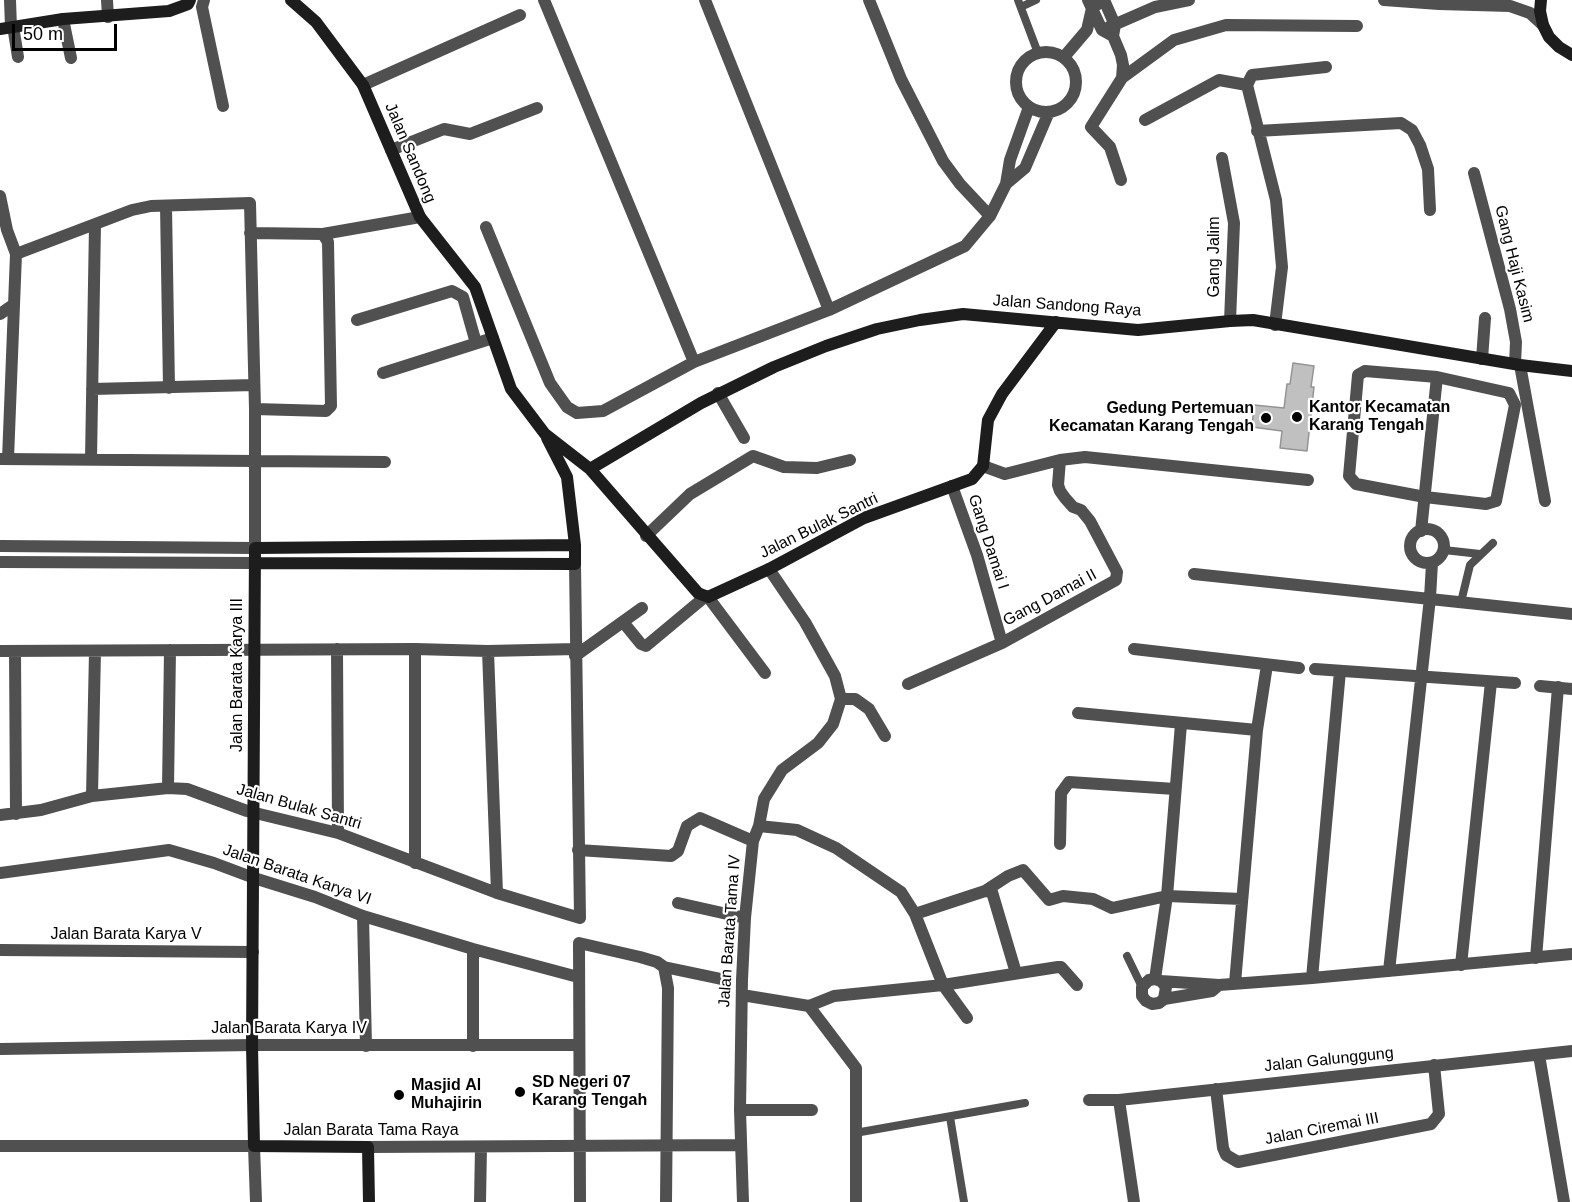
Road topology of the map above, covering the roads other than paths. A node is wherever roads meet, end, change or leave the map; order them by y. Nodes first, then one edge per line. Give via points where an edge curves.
1 (10, 0) edge
2 (108, 0) edge
3 (190, 0) edge
4 (204, 0) edge
5 (291, 0) edge
6 (544, 0) edge
7 (705, 0) edge
8 (869, 0) edge
9 (1036, 0) edge
10 (1189, 0) edge
11 (1384, 0) edge
12 (1540, 0) edge
13 (1439, 2) edge
14 (1020, 4) edge
15 (1090, 4) edge
16 (520, 15) dead end
17 (108, 17) junction
18 (63, 19) junction
19 (1543, 24) junction
20 (1358, 26) dead end
21 (8, 27) edge
22 (1087, 30) junction
23 (1110, 30) junction
24 (1038, 52) junction
25 (1572, 56) edge
26 (18, 57) dead end
27 (1064, 57) junction
28 (70, 58) dead end
29 (1326, 67) dead end
30 (1122, 78) junction
31 (363, 85) junction
32 (1246, 85) junction
33 (223, 106) dead end
34 (1029, 107) junction
35 (537, 108) dead end
36 (1048, 112) junction
37 (1145, 120) dead end
38 (1257, 131) junction
39 (391, 150) junction
40 (1222, 158) dead end
41 (1474, 173) dead end
42 (1121, 180) dead end
43 (1006, 184) junction
44 (0, 196) edge
45 (166, 206) junction
46 (1430, 210) dead end
47 (990, 216) junction
48 (420, 217) junction
49 (95, 225) junction
50 (486, 227) dead end
51 (250, 233) junction
52 (323, 234) junction
53 (16, 254) junction
54 (13, 305) junction
55 (829, 310) junction
56 (0, 314) edge
57 (1485, 318) dead end
58 (357, 320) dead end
59 (1230, 321) junction
60 (1056, 322) junction
61 (1275, 325) junction
62 (493, 338) junction
63 (476, 343) junction
64 (1482, 358) junction
65 (694, 362) junction
66 (1518, 364) junction
67 (1572, 371) edge
68 (383, 373) dead end
69 (1437, 377) junction
70 (254, 385) junction
71 (169, 388) junction
72 (92, 390) junction
73 (718, 393) junction
74 (255, 409) junction
75 (544, 434) junction
76 (744, 438) dead end
77 (4, 459) edge
78 (91, 459) junction
79 (255, 460) junction
80 (850, 460) dead end
81 (1060, 460) junction
82 (385, 462) dead end
83 (983, 466) junction
84 (590, 469) junction
85 (1308, 480) dead end
86 (952, 486) junction
87 (1425, 497) junction
88 (1545, 501) dead end
89 (1421, 531) junction
90 (646, 536) junction
91 (1493, 543) dead end
92 (575, 545) junction
93 (0, 546) edge
94 (255, 548) junction
95 (1444, 550) junction
96 (1480, 554) junction
97 (0, 562) edge
98 (255, 562) junction
99 (1432, 563) junction
100 (575, 564) junction
101 (770, 569) junction
102 (1194, 574) dead end
103 (707, 596) junction
104 (1430, 598) junction
105 (1461, 602) junction
106 (642, 608) dead end
107 (1572, 614) edge
108 (623, 622) junction
109 (1002, 643) junction
110 (337, 649) junction
111 (416, 649) junction
112 (1134, 649) dead end
113 (170, 650) junction
114 (255, 650) junction
115 (0, 651) edge
116 (15, 651) junction
117 (95, 651) junction
118 (488, 651) junction
119 (575, 653) junction
120 (1267, 665) junction
121 (1299, 668) dead end
122 (1315, 669) dead end
123 (1340, 671) junction
124 (765, 673) dead end
125 (1421, 677) junction
126 (1491, 682) junction
127 (1515, 682) dead end
128 (908, 684) dead end
129 (1540, 686) dead end
130 (1558, 687) junction
131 (1572, 689) edge
132 (841, 699) junction
133 (1078, 713) dead end
134 (1181, 724) junction
135 (1257, 730) junction
136 (885, 736) dead end
137 (168, 788) junction
138 (1175, 789) junction
139 (92, 796) junction
140 (254, 812) junction
141 (16, 814) junction
142 (0, 815) edge
143 (759, 826) junction
144 (339, 833) junction
145 (753, 841) junction
146 (1060, 844) dead end
147 (578, 850) junction
148 (414, 863) junction
149 (0, 873) edge
150 (254, 878) junction
151 (985, 891) junction
152 (497, 893) junction
153 (1167, 896) junction
154 (1242, 899) junction
155 (678, 903) dead end
156 (915, 914) junction
157 (363, 916) junction
158 (745, 918) junction
159 (473, 949) junction
160 (0, 950) edge
161 (252, 952) junction
162 (1572, 954) edge
163 (1126, 956) dead end
164 (1536, 958) junction
165 (1461, 965) junction
166 (664, 967) junction
167 (1389, 971) junction
168 (1016, 973) junction
169 (578, 977) junction
170 (1312, 978) junction
171 (726, 980) dead end
172 (1158, 980) junction
173 (1235, 983) junction
174 (943, 985) junction
175 (1219, 985) junction
176 (1077, 986) dead end
177 (1143, 987) junction
178 (742, 995) junction
179 (1164, 999) junction
180 (809, 1006) junction
181 (968, 1018) dead end
182 (252, 1045) junction
183 (578, 1045) junction
184 (366, 1046) junction
185 (473, 1046) junction
186 (0, 1049) edge
187 (1572, 1051) edge
188 (1539, 1055) junction
189 (1434, 1065) junction
190 (1216, 1089) junction
191 (1089, 1100) dead end
192 (1119, 1100) junction
193 (1025, 1102) dead end
194 (740, 1110) junction
195 (812, 1110) dead end
196 (950, 1117) junction
197 (855, 1133) junction
198 (580, 1145) junction
199 (665, 1145) junction
200 (741, 1145) junction
201 (0, 1146) edge
202 (254, 1146) junction
203 (368, 1147) junction
204 (481, 1148) junction
205 (256, 1202) edge
206 (369, 1202) edge
207 (480, 1202) edge
208 (580, 1202) edge
209 (666, 1202) edge
210 (742, 1202) edge
211 (856, 1202) edge
212 (964, 1202) edge
213 (1134, 1202) edge
214 (1564, 1202) edge

1 - 21 street
2 - 17 street
3 - 17 street via 170,11
4 - 33 street via 202,7
5 - 31 street, Jalan Sandong via 316,22
6 - 65 street
7 - 55 street
8 - 47 street via 901,79 943,161
9 - 14 lane
10 - 23 street via 1155,7
11 - 13 street
12 - 19 street
13 - 19 street via 1510,6 1530,13
14 - 24 lane
15 - 22 street
15 - 23 street via 1104,0
16 - 31 street
17 - 18 street
18 - 21 street
18 - 28 street
19 - 25 street via 1559,47
20 - 30 street via 1226,25 1174,40
21 - 26 street
22 - 23 street
22 - 27 street
23 - 30 street via 1124,65
24 - 27 street
24 - 34 street via 1018,70 1016,84
27 - 36 street via 1074,69 1072,97 1062,108
29 - 32 street via 1252,75
30 - 42 street via 1091,127 1110,147
31 - 39 street, Jalan Sandong
32 - 37 street via 1219,80
32 - 38 street
34 - 36 street
34 - 43 street via 1010,160
35 - 39 street via 470,134 444,129
36 - 43 street via 1025,168
38 - 46 street via 1401,123 1412,130 1420,145 1428,169
38 - 61 street via 1276,200 1282,267
39 - 48 street, Jalan Sandong
40 - 59 street, Gang Jalim via 1234,223
41 - 66 street, Gang Haji Kasim via 1510,309
43 - 47 street
44 - 53 street
45 - 49 street via 132,210
45 - 51 street, Jalan Barata Karya III via 250,203
45 - 71 street
47 - 55 street via 965,246
48 - 52 street
48 - 62 street, Jalan Sandong via 475,287
49 - 53 street
49 - 72 street
50 - 65 street via 550,383 567,407 577,413 603,411
51 - 52 street
51 - 70 street, Jalan Barata Karya III
52 - 74 street via 328,242 331,406 326,411
53 - 54 street
54 - 56 street
54 - 77 street
55 - 65 street
57 - 64 street
58 - 63 street via 452,291 463,297
59 - 60 street, Jalan Sandong Raya via 1138,330
59 - 61 street, Jalan Sandong Raya via 1253,320
60 - 73 street, Jalan Sandong Raya via 963,314 877,329 826,346
60 - 83 street via 1002,394 988,420
61 - 64 street, Jalan Sandong Raya
62 - 63 street
62 - 75 street, Jalan Sandong via 511,389
63 - 68 street
64 - 66 street, Jalan Sandong Raya
66 - 67 street, Jalan Sandong Raya
66 - 88 street, Gang Haji Kasim
69 - 87 street
69 - 87 street via 1509,393 1515,405 1496,501 1486,504
69 - 87 street via 1365,371 1359,375 1349,476 1356,484
70 - 71 street
70 - 74 street, Jalan Barata Karya III
71 - 72 street
72 - 78 street
73 - 76 street
73 - 84 street, Jalan Sandong Raya
74 - 79 street, Jalan Barata Karya III
75 - 84 street, Jalan Sandong
75 - 92 street via 567,477
77 - 78 street
78 - 79 street
79 - 82 street
79 - 94 street, Jalan Barata Karya III
80 - 90 street via 817,468 784,468 753,456 690,494
81 - 83 street via 1005,474
81 - 85 street via 1085,457
81 - 109 street, Gang Damai II via 1060,491 1090,521 1118,572 1116,580
83 - 86 street, Jalan Bulak Santri via 972,479
84 - 90 street
86 - 101 street, Jalan Bulak Santri via 864,518
86 - 109 street, Gang Damai I
87 - 89 street
89 - 95 street via 1438,533
89 - 99 street via 1413,537 1410,547 1422,563
90 - 103 street via 698,593
91 - 96 lane
92 - 94 street
92 - 100 street
93 - 94 street
94 - 98 street, Jalan Barata Karya III
95 - 96 lane
95 - 99 street
96 - 105 lane via 1470,565
97 - 98 street
98 - 100 street
98 - 114 street, Jalan Barata Karya III
99 - 104 street
100 - 119 street
101 - 103 street, Jalan Bulak Santri
101 - 132 street via 835,676
102 - 104 street
103 - 108 street via 646,646
103 - 124 street
104 - 105 street
104 - 125 street
105 - 107 street
106 - 108 street
108 - 119 street
109 - 128 street, Gang Damai II
110 - 111 street
110 - 114 street
110 - 144 street
111 - 118 street
111 - 148 street
112 - 120 street
113 - 114 street
113 - 117 street
113 - 137 street
114 - 140 street, Jalan Barata Karya III
115 - 116 street
116 - 117 street
116 - 141 street
117 - 139 street
118 - 119 street
118 - 152 street
119 - 147 street
120 - 121 street
120 - 135 street
122 - 123 street
123 - 125 street
123 - 170 street
125 - 126 street
125 - 167 street
126 - 127 street
126 - 165 street
129 - 130 street
130 - 131 street
130 - 164 street
132 - 136 street via 855,699 869,709
132 - 143 street, Jalan Barata Tama IV via 833,724 818,743 782,770 764,799
133 - 134 street
134 - 135 street
134 - 138 street
135 - 154 street
137 - 139 street, Jalan Bulak Santri
137 - 140 street, Jalan Bulak Santri via 187,789
138 - 146 street via 1069,782 1061,793
138 - 153 street
139 - 141 street, Jalan Bulak Santri
140 - 144 street, Jalan Bulak Santri
140 - 150 street, Jalan Barata Karya III
141 - 142 street, Jalan Bulak Santri
143 - 145 street, Jalan Barata Tama IV
143 - 156 street via 797,830 836,848 901,892
144 - 148 street, Jalan Bulak Santri
145 - 147 street via 700,818 687,826 678,851 671,856
145 - 158 street, Jalan Barata Tama IV
147 - 152 street, Jalan Bulak Santri via 580,918
148 - 152 street, Jalan Bulak Santri
149 - 150 street, Jalan Barata Karya VI via 169,850
150 - 157 street, Jalan Barata Karya VI
150 - 161 street, Jalan Barata Karya III
151 - 153 street via 1023,870 1049,900 1063,896 1093,898 1112,908
151 - 156 street
151 - 168 street via 995,896
153 - 154 street
153 - 172 street
154 - 173 street
155 - 158 street
156 - 174 street
157 - 159 street, Jalan Barata Karya VI
157 - 184 street
158 - 178 street, Jalan Barata Tama IV
159 - 169 street, Jalan Barata Karya VI
159 - 185 street
160 - 161 street, Jalan Barata Karya V
161 - 182 street, Jalan Barata Karya III
162 - 164 street
163 - 177 lane
164 - 165 street
165 - 167 street
166 - 169 street via 640,957 579,943
166 - 171 street
166 - 199 street via 668,988
167 - 170 street
168 - 174 street
168 - 176 street via 1058,966
169 - 183 street
170 - 173 street
172 - 175 street
172 - 177 street via 1149,980
172 - 179 street via 1166,987
173 - 175 street
174 - 180 street via 834,996
174 - 181 street
175 - 179 street via 1212,991
177 - 179 street via 1146,1002 1159,1003
178 - 180 street
178 - 194 street, Jalan Barata Tama IV
180 - 197 street via 856,1068
182 - 184 street, Jalan Barata Karya IV
182 - 186 street, Jalan Barata Karya IV
182 - 202 street, Jalan Barata Karya III
183 - 185 street, Jalan Barata Karya IV
183 - 198 street
184 - 185 street, Jalan Barata Karya IV
187 - 188 street, Jalan Galunggung
188 - 189 street, Jalan Galunggung
188 - 214 street
189 - 190 street, Jalan Galunggung
189 - 190 street, Jalan Ciremai III via 1439,1114 1431,1124 1238,1162 1226,1155 1223,1148
190 - 192 street, Jalan Galunggung
191 - 192 street, Jalan Galunggung
192 - 213 street
193 - 196 lane
194 - 195 street
194 - 200 street, Jalan Barata Tama IV
196 - 197 lane
196 - 212 lane
197 - 211 street
198 - 199 street, Jalan Barata Tama Raya
198 - 204 street, Jalan Barata Tama Raya
198 - 208 street
199 - 200 street, Jalan Barata Tama Raya
199 - 209 street
200 - 210 street, Jalan Barata Tama IV
201 - 202 street, Jalan Barata Tama Raya
202 - 203 street, Jalan Barata Tama Raya
202 - 205 street
203 - 204 street, Jalan Barata Tama Raya
203 - 206 street
204 - 207 street

